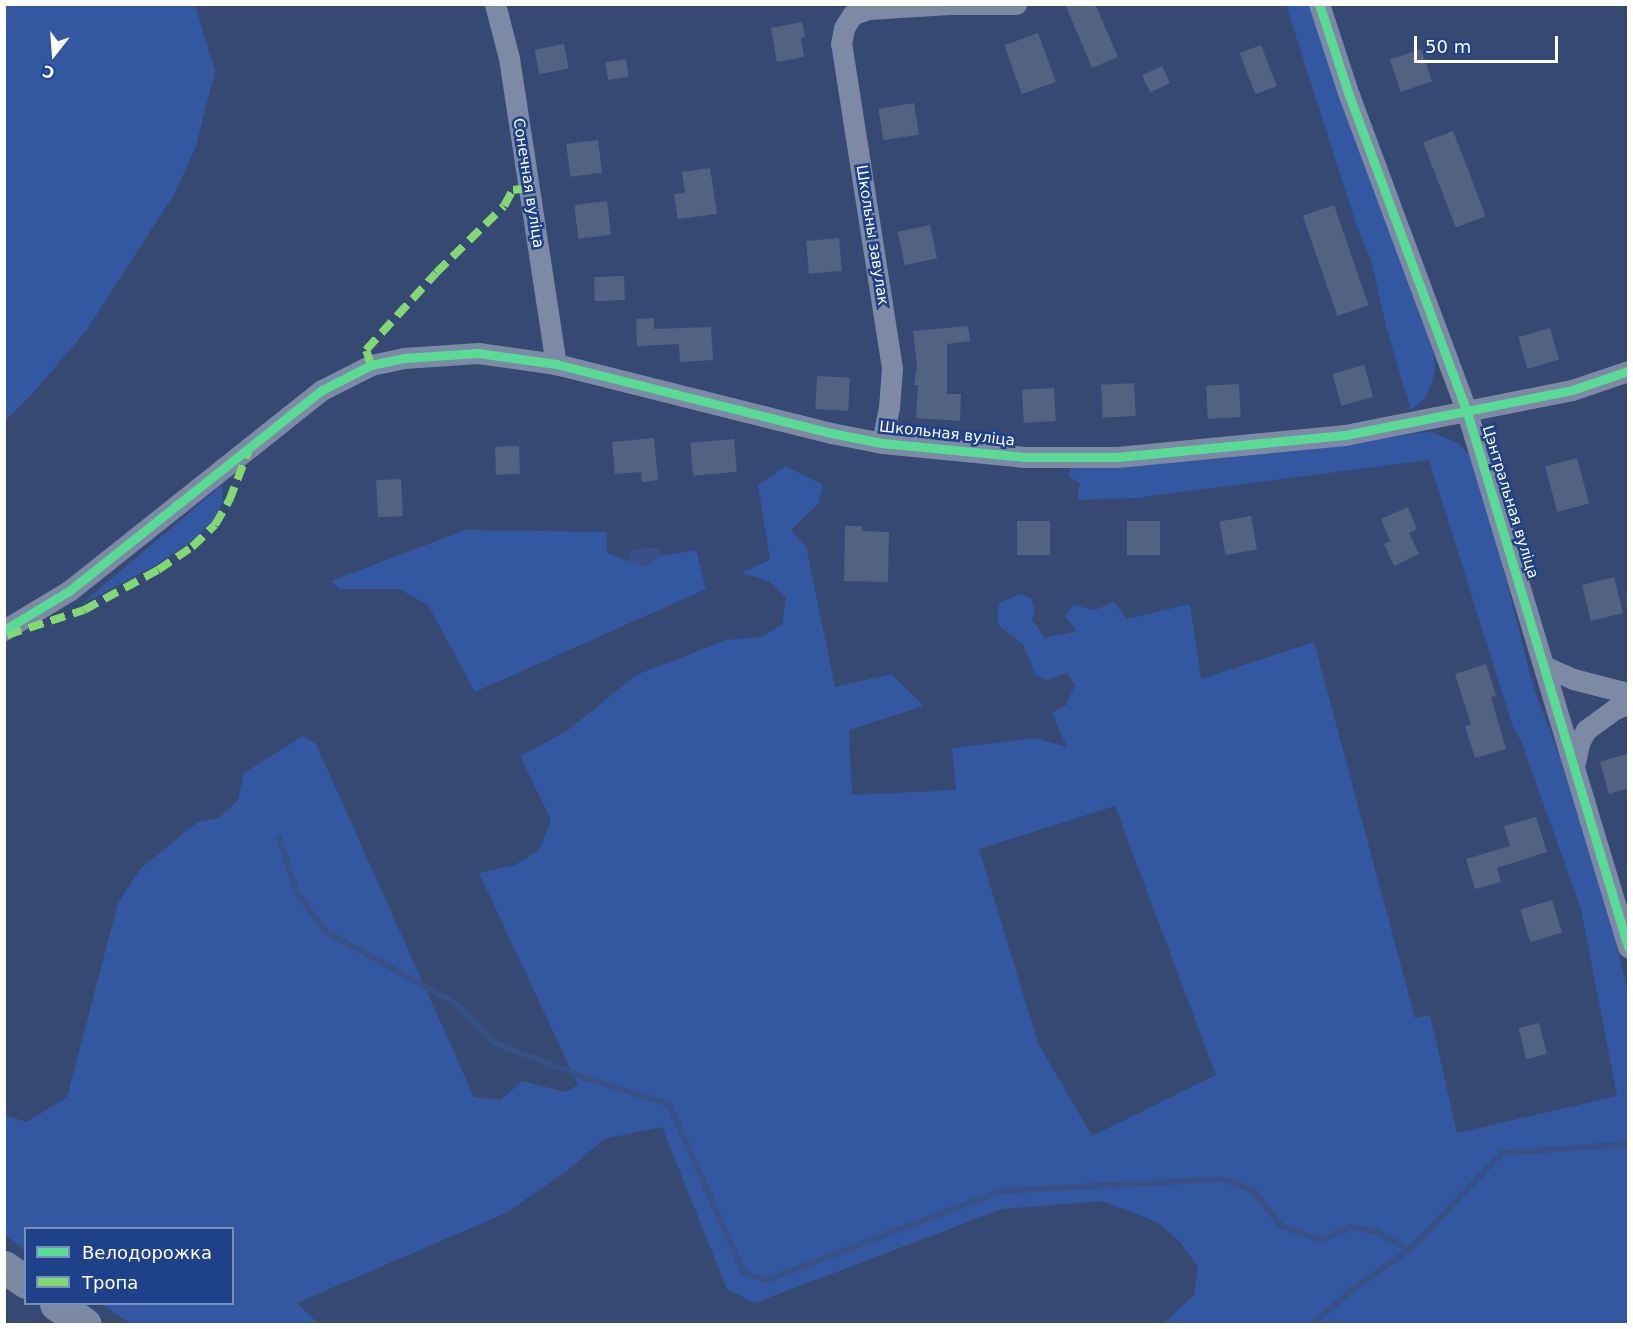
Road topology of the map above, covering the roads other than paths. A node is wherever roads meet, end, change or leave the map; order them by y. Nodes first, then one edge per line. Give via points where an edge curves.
1 (495, 4) edge
2 (950, 4) edge
3 (1016, 4) edge
4 (1319, 4) edge
5 (556, 364) junction
6 (1629, 370) edge
7 (1466, 410) junction
8 (882, 443) junction
9 (4, 630) edge
10 (1544, 666) junction
11 (1629, 693) edge
12 (1629, 704) edge
13 (1575, 762) junction
14 (1629, 947) edge
15 (4, 1267) edge
16 (24, 1281) edge
17 (57, 1305) edge
18 (85, 1324) edge

1 - 5 street, Сонечная вуліца via 509,58
2 - 3 street
2 - 8 street, Школьны завулак via 868,9 852,15 841,44 892,368
4 - 7 street, Цэнтральная вуліца
5 - 8 street, Школьная вуліца
5 - 9 street, Школьная вуліца via 478,352 370,365 321,390 69,591
6 - 7 street, Школьная вуліца via 1572,390
7 - 8 street, Школьная вуліца via 1345,435 1117,457 1024,457
7 - 10 street, Цэнтральная вуліца
10 - 11 street via 1573,679
10 - 13 street, Цэнтральная вуліца
12 - 13 street via 1586,730
13 - 14 street, Цэнтральная вуліца
15 - 16 main road
17 - 18 main road

